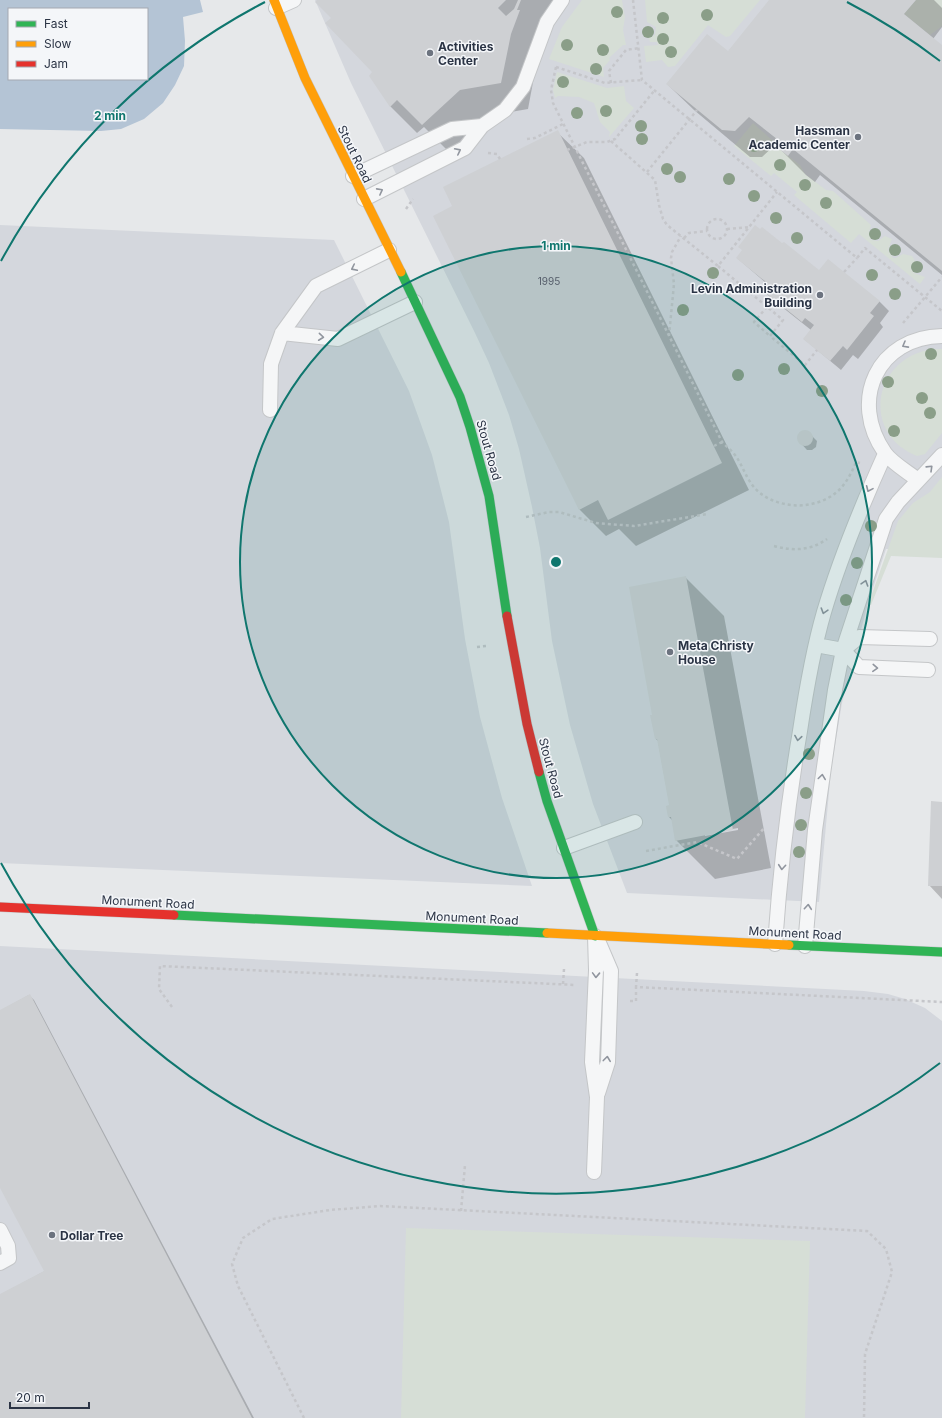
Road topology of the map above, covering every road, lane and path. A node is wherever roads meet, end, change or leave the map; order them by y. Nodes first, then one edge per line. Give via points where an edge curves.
1 (294, 0) edge
2 (562, 0) edge
3 (634, 0) edge
4 (275, 4) edge
5 (639, 48) junction
6 (551, 67) dead end
7 (556, 67) junction
8 (642, 80) junction
9 (611, 83) junction
10 (654, 90) junction
11 (697, 110) dead end
12 (690, 120) junction
13 (563, 124) junction
14 (482, 126) junction
15 (527, 139) dead end
16 (611, 141) junction
17 (574, 147) junction
18 (567, 150) dead end
19 (647, 172) junction
20 (353, 176) junction
21 (777, 192) junction
22 (364, 199) junction
23 (750, 227) junction
24 (727, 229) junction
25 (707, 230) junction
26 (681, 236) junction
27 (684, 238) junction
28 (389, 250) junction
29 (857, 258) junction
30 (718, 266) junction
31 (844, 272) dead end
32 (942, 277) edge
33 (925, 297) junction
34 (415, 302) junction
35 (767, 307) junction
36 (942, 311) edge
37 (900, 327) dead end
38 (282, 333) junction
39 (770, 336) junction
40 (942, 336) edge
41 (669, 338) junction
42 (818, 350) dead end
43 (270, 410) dead end
44 (722, 442) junction
45 (714, 446) dead end
46 (885, 454) junction
47 (942, 455) edge
48 (864, 464) dead end
49 (918, 480) junction
50 (708, 514) dead end
51 (526, 517) dead end
52 (830, 537) dead end
53 (774, 546) dead end
54 (930, 640) dead end
55 (816, 645) junction
56 (843, 650) junction
57 (928, 670) dead end
58 (635, 822) dead end
59 (770, 822) dead end
60 (564, 848) junction
61 (646, 850) dead end
62 (0, 907) edge
63 (596, 936) junction
64 (775, 944) junction
65 (805, 946) junction
66 (942, 952) edge
67 (564, 969) dead end
68 (637, 973) dead end
69 (564, 984) junction
70 (579, 985) dead end
71 (942, 1002) edge
72 (172, 1007) dead end
73 (464, 1165) dead end
74 (594, 1172) dead end
75 (461, 1211) junction
76 (0, 1230) edge
77 (0, 1263) edge
78 (304, 1418) edge
79 (864, 1418) edge

1 - 4 lane
2 - 14 lane via 547,22 523,87 505,110
3 - 5 path
4 - 20 street, Stout Road via 305,78
5 - 8 path
5 - 9 path via 626,50 609,71
6 - 7 path
7 - 9 path via 605,84
7 - 13 path via 551,97
8 - 9 path
8 - 10 path
10 - 12 path
10 - 16 path
11 - 12 path
12 - 19 path
12 - 21 path
13 - 15 path via 535,138
13 - 17 path
14 - 20 lane via 452,129
22 -> 14 lane via 465,148
16 - 17 path via 587,142
16 - 19 path
17 - 18 path
17 - 41 path
19 - 26 path via 655,180 663,220
20 - 22 street, Stout Road
21 - 23 path
21 - 29 path
22 - 28 street, Stout Road
23 - 24 path
23 - 30 path
24 - 25 path via 725,235 716,239 710,236
24 - 25 path via 724,222 718,220 709,224
25 - 27 path via 689,233
26 - 27 path
26 - 41 path via 671,258 674,284
27 - 30 path
28 - 34 street, Stout Road
28 -> 38 lane via 316,286
29 - 31 path
29 - 33 path via 865,248
30 - 35 path
32 - 33 path
33 - 36 path
33 - 37 path
38 -> 34 lane via 338,338
34 - 60 street, Stout Road via 460,397 482,465 496,531 510,634 523,704 547,801
35 - 39 path via 754,322
35 - 39 path via 783,320
38 - 43 lane via 271,364
39 - 42 path via 805,365
40 -> 46 lane via 913,340 896,350 883,361 874,377 869,397 870,416
41 - 44 path
44 - 45 path
44 - 48 path via 735,455 751,484 760,493 769,499 794,506 806,506 828,498 847,482 856,462
46 - 49 lane
46 -> 55 lane via 861,507 824,612
49 -> 47 lane
56 -> 49 lane via 886,519
50 - 51 path via 634,526 596,523 559,512
52 - 53 path via 808,548 788,550
54 - 56 lane via 859,637
55 - 56 lane
55 -> 64 lane via 790,786
56 -> 57 lane via 859,667
65 -> 56 lane via 821,782
58 - 60 lane
59 - 61 path via 737,859 697,842
60 - 63 street, Stout Road
62 - 63 street, Monument Road
63 - 64 street, Monument Road
63 - 74 lane via 610,971 608,1062 597,1097
64 - 65 street, Monument Road
65 - 66 street, Monument Road
67 - 69 path
68 - 71 path via 636,987
69 - 70 path
69 - 72 path via 160,966 159,989
73 - 75 path
75 - 78 path via 380,1206 330,1210 272,1219 243,1238 232,1264 238,1286
75 - 79 path via 867,1231 886,1249 892,1272 865,1354
76 - 77 lane via 8,1246 9,1258

